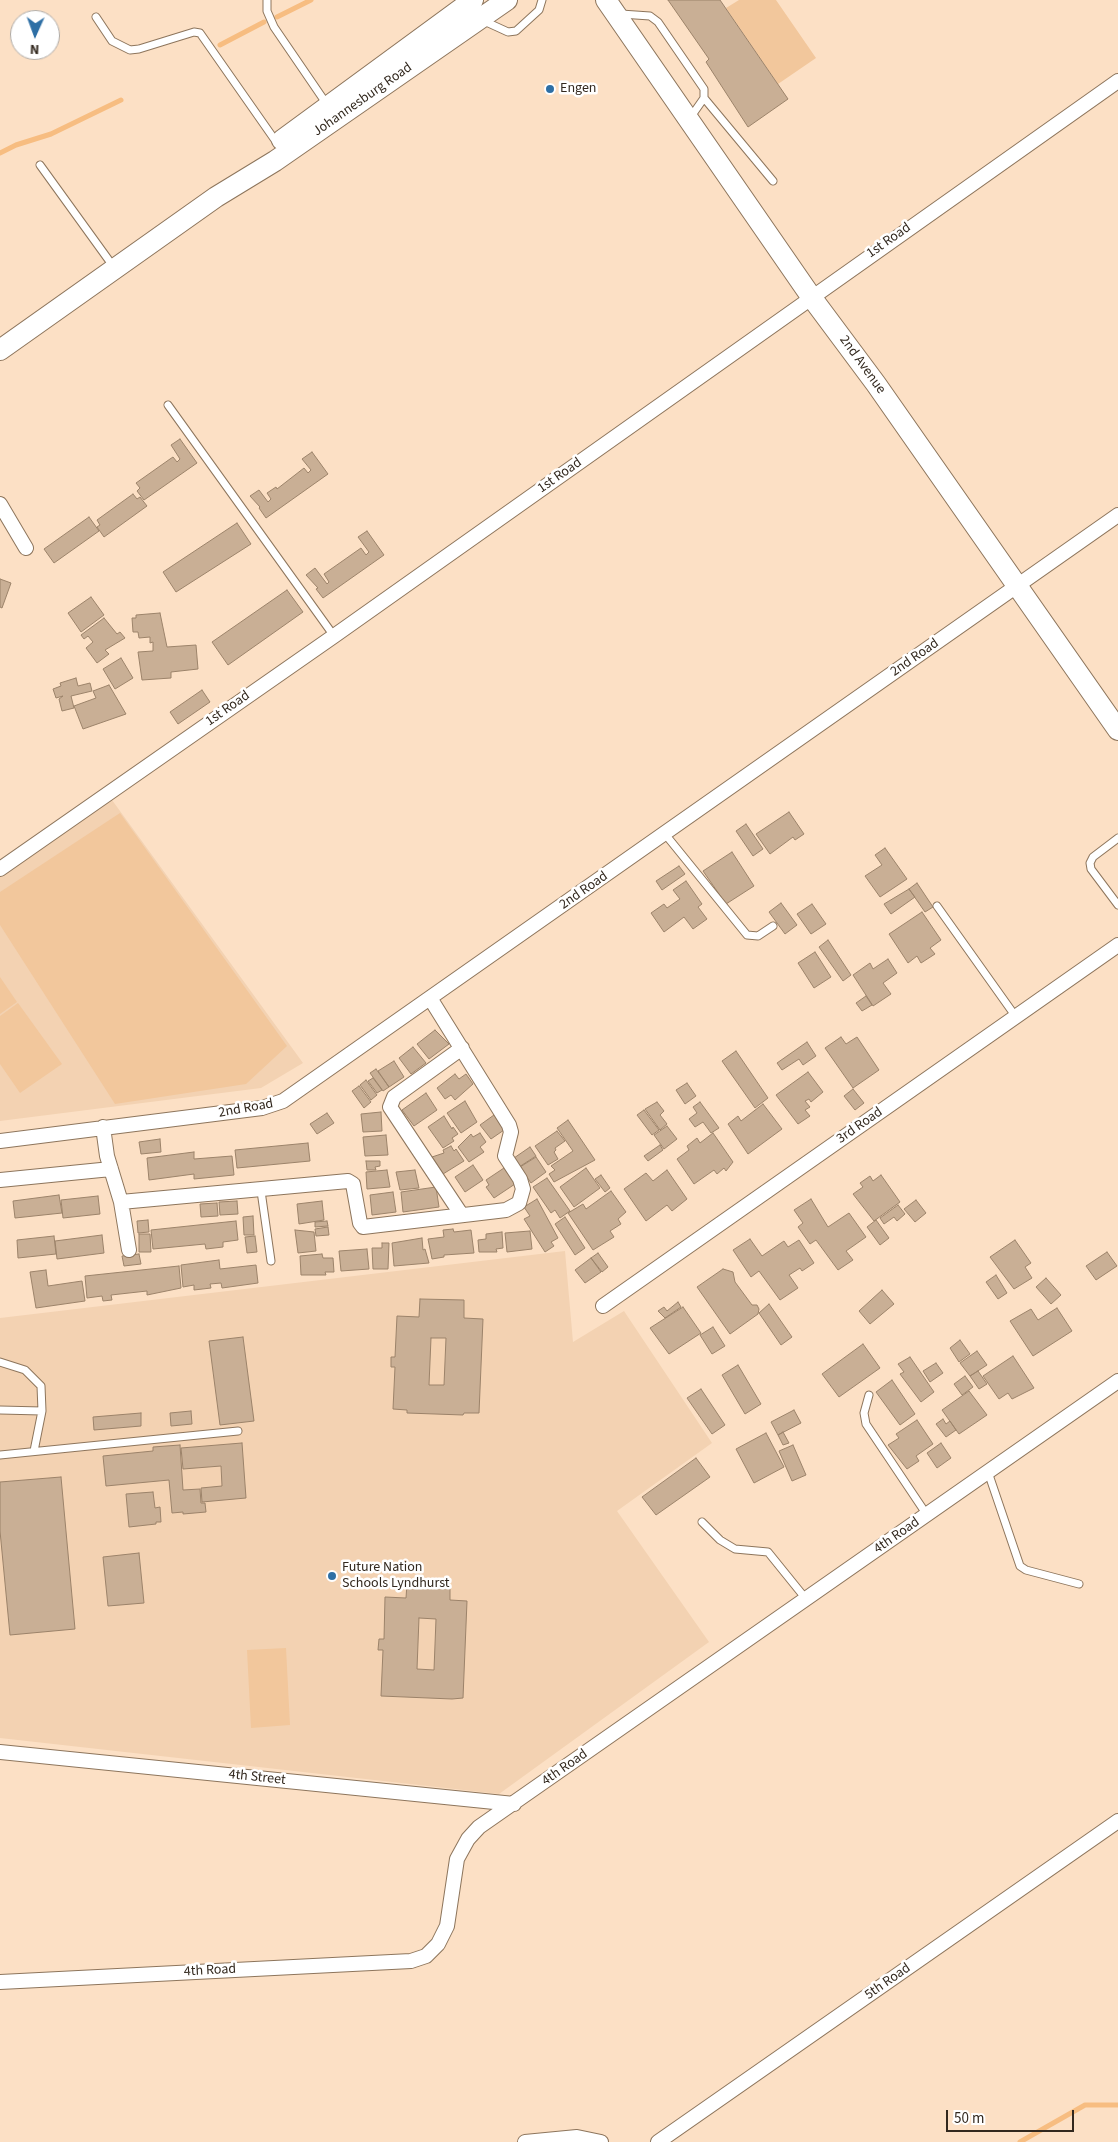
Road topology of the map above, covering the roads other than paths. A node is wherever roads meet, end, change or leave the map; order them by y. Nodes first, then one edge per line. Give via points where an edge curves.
1 (267, 0) edge
2 (473, 0) edge
3 (507, 0) edge
4 (542, 0) edge
5 (610, 7) edge
6 (96, 17) dead end
7 (480, 19) junction
8 (1118, 81) edge
9 (704, 98) junction
10 (328, 106) junction
11 (689, 120) junction
12 (277, 144) junction
13 (40, 165) dead end
14 (773, 181) dead end
15 (216, 197) junction
16 (115, 269) junction
17 (812, 298) junction
18 (0, 350) edge
19 (168, 404) dead end
20 (0, 504) edge
21 (1118, 515) edge
22 (26, 548) dead end
23 (1017, 587) junction
24 (334, 636) junction
25 (1118, 730) edge
26 (665, 834) junction
27 (1118, 838) edge
28 (0, 869) edge
29 (1118, 905) edge
30 (937, 906) dead end
31 (773, 926) dead end
32 (1118, 945) edge
33 (430, 998) junction
34 (1016, 1017) junction
35 (462, 1048) junction
36 (103, 1127) junction
37 (0, 1141) edge
38 (111, 1169) junction
39 (0, 1180) edge
40 (261, 1191) junction
41 (121, 1202) junction
42 (460, 1214) junction
43 (129, 1250) dead end
44 (270, 1262) dead end
45 (603, 1306) dead end
46 (0, 1362) edge
47 (1118, 1381) edge
48 (869, 1395) dead end
49 (0, 1410) edge
50 (42, 1411) junction
51 (238, 1432) dead end
52 (34, 1451) junction
53 (0, 1455) edge
54 (988, 1472) junction
55 (927, 1515) junction
56 (702, 1522) dead end
57 (1079, 1584) dead end
58 (807, 1599) junction
59 (0, 1752) edge
60 (514, 1804) junction
61 (1118, 1821) edge
62 (0, 1982) edge
63 (525, 2142) edge
64 (601, 2142) edge
65 (658, 2142) edge

1 - 10 lane via 267,11 274,27
2 - 10 main road, Johannesburg Road
3 - 7 main road, Johannesburg Road
4 - 7 lane via 540,10 516,31 508,32
5 - 9 lane via 650,16 658,22 704,89
5 - 11 main road, 2nd Avenue
6 - 12 lane via 112,41 130,50 200,33
7 - 15 main road, Johannesburg Road via 275,161
8 - 17 street, 1st Road via 864,258
9 - 11 lane
9 - 14 lane
10 - 12 main road, Johannesburg Road
11 - 17 main road, 2nd Avenue
12 - 15 main road, Johannesburg Road
13 - 16 lane
15 - 16 main road, Johannesburg Road
16 - 18 main road, Johannesburg Road
17 - 23 main road, 2nd Avenue
17 - 24 street, 1st Road
19 - 24 lane
20 - 22 street
21 - 23 street, 2nd Road
23 - 25 main road, 2nd Avenue
23 - 26 street, 2nd Road
24 - 28 street, 1st Road
26 - 31 lane via 747,935 758,936
26 - 33 street, 2nd Road
27 - 29 lane via 1090,863 1091,870
30 - 34 lane
32 - 34 street, 3rd Road
33 - 35 street
33 - 36 street, 2nd Road via 277,1104 176,1120
34 - 45 street, 3rd Road
35 - 42 street via 394,1097 390,1108
35 - 42 street via 509,1125 511,1132 505,1156 523,1189 519,1203 506,1210
36 - 37 street, 2nd Road
36 - 38 street
38 - 39 street
38 - 41 street
40 - 41 street
40 - 42 street via 350,1181 360,1223 366,1227
40 - 44 lane
41 - 43 street
46 - 50 lane via 26,1370 41,1386
47 - 54 street, 4th Road
48 - 55 lane via 864,1413 866,1424
49 - 50 lane
50 - 52 lane
51 - 52 lane
52 - 53 lane
54 - 55 street, 4th Road
54 - 57 lane via 1020,1566
55 - 58 street, 4th Road
56 - 58 lane via 720,1540 735,1549 768,1552
58 - 60 street, 4th Road
59 - 60 street, 4th Street
60 - 62 street, 4th Road via 479,1827 468,1839 457,1860 447,1926 438,1944 426,1956 411,1961
61 - 65 street, 5th Road
63 - 64 street via 577,2137

